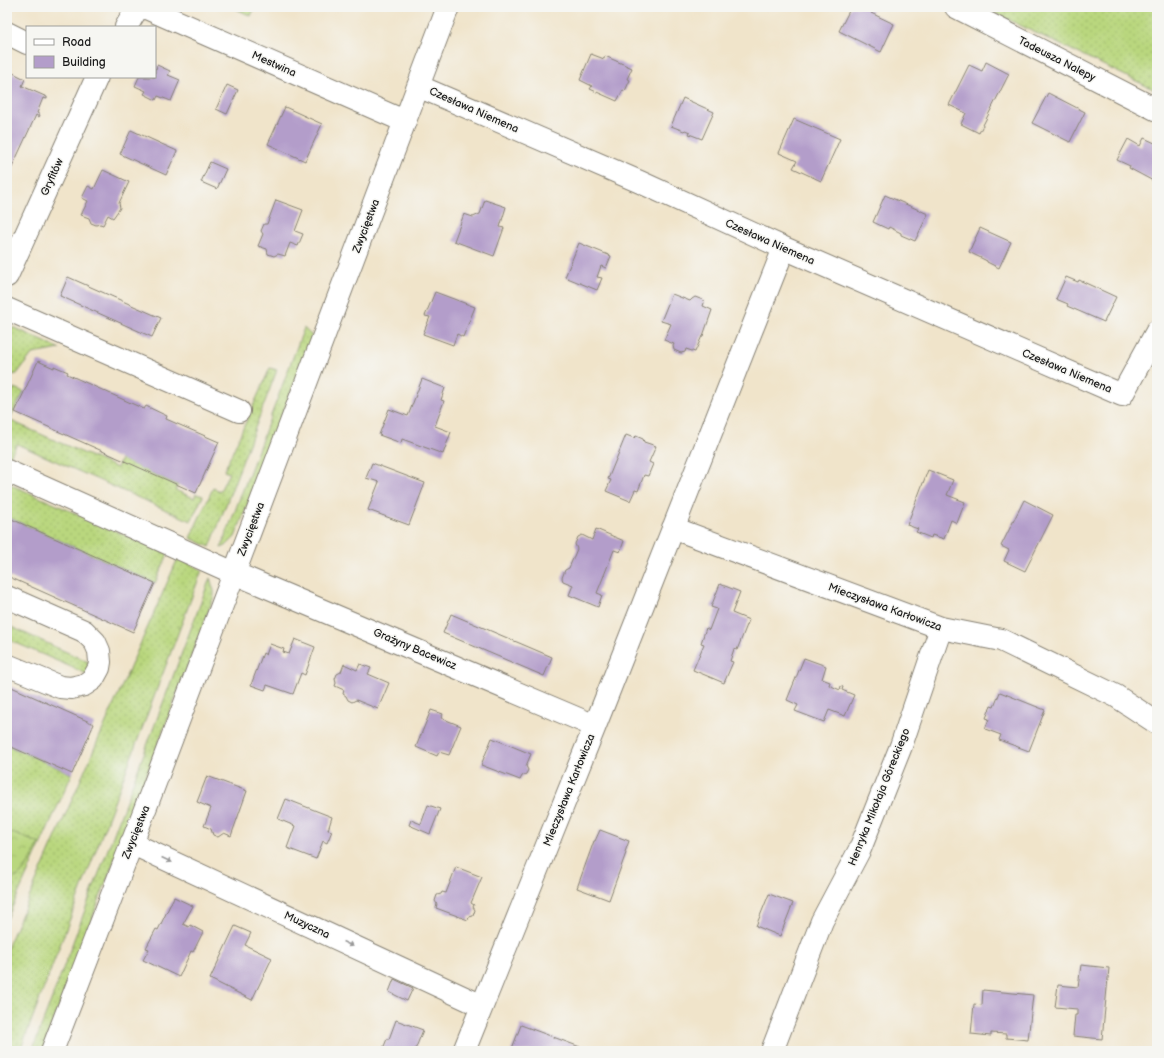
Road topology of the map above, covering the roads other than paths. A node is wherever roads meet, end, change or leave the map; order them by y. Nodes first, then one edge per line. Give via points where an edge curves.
1 (138, 7) edge
2 (144, 7) edge
3 (448, 7) edge
4 (956, 7) edge
5 (127, 26) edge
6 (7, 33) edge
7 (26, 42) edge
8 (97, 78) edge
9 (418, 86) junction
10 (1157, 110) edge
11 (404, 121) junction
12 (784, 248) junction
13 (7, 276) edge
14 (7, 309) edge
15 (1157, 331) edge
16 (240, 411) dead end
17 (7, 471) edge
18 (673, 528) junction
19 (234, 573) junction
20 (7, 596) edge
21 (941, 628) junction
22 (7, 665) edge
23 (1157, 723) edge
24 (595, 726) junction
25 (131, 843) junction
26 (482, 1006) junction
27 (52, 1051) edge
28 (464, 1051) edge
29 (772, 1051) edge

1 - 5 street
2 - 11 street, Mestwina
3 - 9 street, Zwycięstwa
4 - 10 street, Tadeusza Nalepy
6 - 7 street
8 - 13 street, Gryfitów
9 - 11 street, Zwycięstwa
9 - 12 street, Czesława Niemena via 640,182
11 - 19 street, Zwycięstwa
12 - 15 street, Czesława Niemena via 1122,395
12 - 18 street, Mieczysława Karłowicza
14 - 16 street
17 - 19 street, Grażyny Bacewicz
18 - 21 street, Mieczysława Karłowicza
18 - 24 street, Mieczysława Karłowicza
19 - 24 street, Grażyny Bacewicz
19 - 25 street, Zwycięstwa
20 - 22 street via 84,631 95,642 100,662 93,679 84,685 71,688 60,687
21 - 23 street, Mieczysława Karłowicza via 1001,640 1116,696
21 - 29 street, Henryka Mikołaja Góreckiego via 901,746 860,849 822,921
24 - 26 street, Mieczysława Karłowicza
25 -> 26 street, Muzyczna
25 - 27 street, Zwycięstwa
26 - 28 street, Mieczysława Karłowicza

